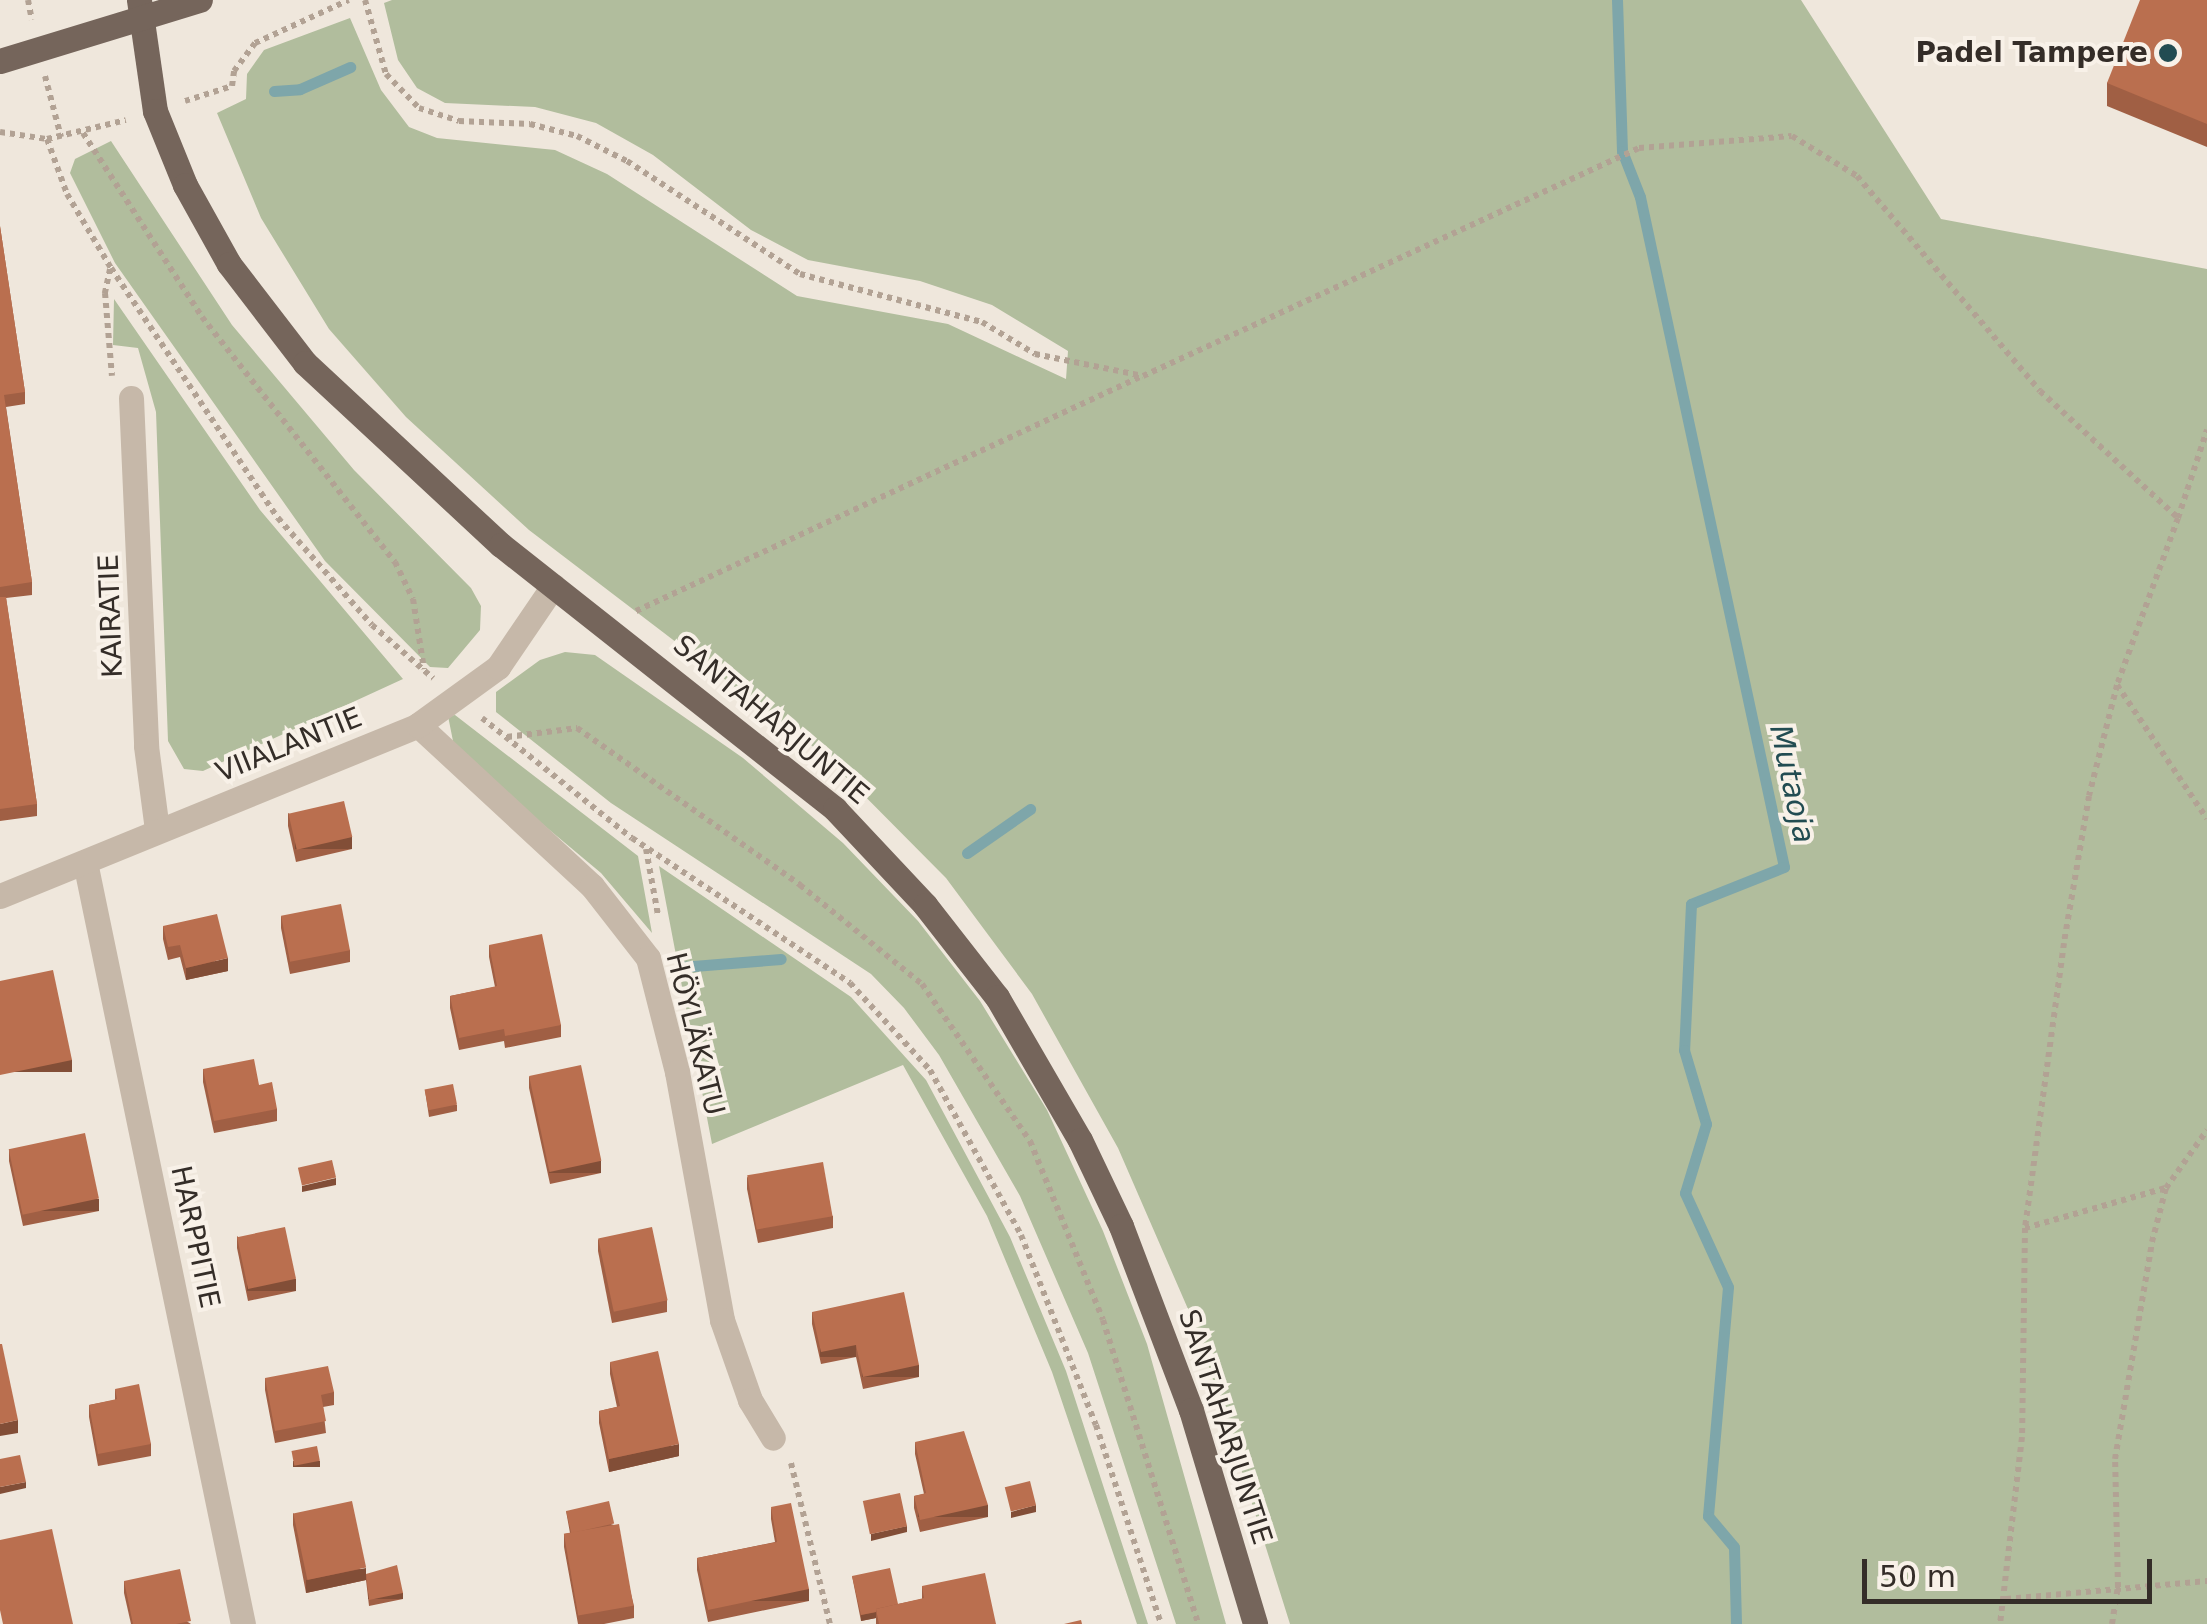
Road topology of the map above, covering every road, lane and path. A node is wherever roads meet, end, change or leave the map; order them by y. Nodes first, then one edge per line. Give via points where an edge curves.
1 (200, 0) edge
2 (348, 0) edge
3 (366, 0) edge
4 (139, 9) edge
5 (0, 61) edge
6 (155, 110) junction
7 (0, 132) edge
8 (83, 132) junction
9 (48, 139) junction
10 (110, 268) junction
11 (112, 376) dead end
12 (1143, 376) junction
13 (131, 398) dead end
14 (2207, 430) edge
15 (2178, 518) junction
16 (553, 586) junction
17 (608, 625) junction
18 (424, 671) junction
19 (2117, 685) junction
20 (458, 698) junction
21 (418, 725) junction
22 (506, 737) junction
23 (2207, 819) edge
24 (158, 830) junction
25 (646, 848) junction
26 (85, 862) junction
27 (0, 896) edge
28 (648, 958) junction
29 (2207, 1130) edge
30 (2166, 1188) junction
31 (2025, 1228) junction
32 (773, 1438) joint
33 (2207, 1581) edge
34 (2118, 1587) junction
35 (2006, 1599) junction
36 (243, 1624) edge
37 (830, 1624) edge
38 (1161, 1624) edge
39 (1198, 1624) edge
40 (1256, 1624) edge
41 (2000, 1624) edge
42 (2112, 1624) edge

1 - 4 main road
2 - 6 path via 255,42 234,71 232,86
3 - 12 path via 386,74 419,108 459,122 530,124 576,136 627,161 800,274 982,322 1035,354
4 - 5 main road
4 - 6 main road, SANTAHARJUNTIE
6 - 8 path
6 - 16 main road, SANTAHARJUNTIE via 205,224 261,310 356,416
7 - 9 path
8 - 9 path
8 - 18 path via 202,317 395,562 413,599
9 - 10 path via 67,194
10 - 11 path via 105,293
10 - 18 path via 278,518 372,625
12 - 15 path via 1639,148 1792,136 1858,176 2040,392
12 - 17 path
13 - 24 street, KAIRATIE via 146,746
14 - 15 path
15 - 19 path
16 - 17 main road, SANTAHARJUNTIE
16 - 20 street, VIIALANTIE via 498,667
17 - 40 main road, SANTAHARJUNTIE via 836,809 925,904 997,998 1065,1111 1121,1226 1191,1410
18 - 20 path
19 - 23 path
19 - 31 path via 2076,870
20 - 21 street, VIIALANTIE
20 - 22 path
21 - 24 street, VIIALANTIE
21 - 28 street, HÖYLÄKATU via 592,886
22 - 25 path
22 - 39 path via 577,728 800,885 922,984 1030,1141 1104,1320
24 - 26 street, VIIALANTIE
25 - 28 path via 660,930
25 - 38 path via 850,983 930,1070 1021,1236 1119,1489
26 - 27 street, VIIALANTIE
26 - 36 street, HARPPITIE
28 - 32 street, HÖYLÄKATU via 677,1072 722,1320 750,1400
29 - 30 path
30 - 31 path
30 - 34 path via 2115,1459
31 - 35 path via 2022,1437
32 - 37 path via 800,1481
33 - 34 path
34 - 35 path
34 - 42 path
35 - 41 path

